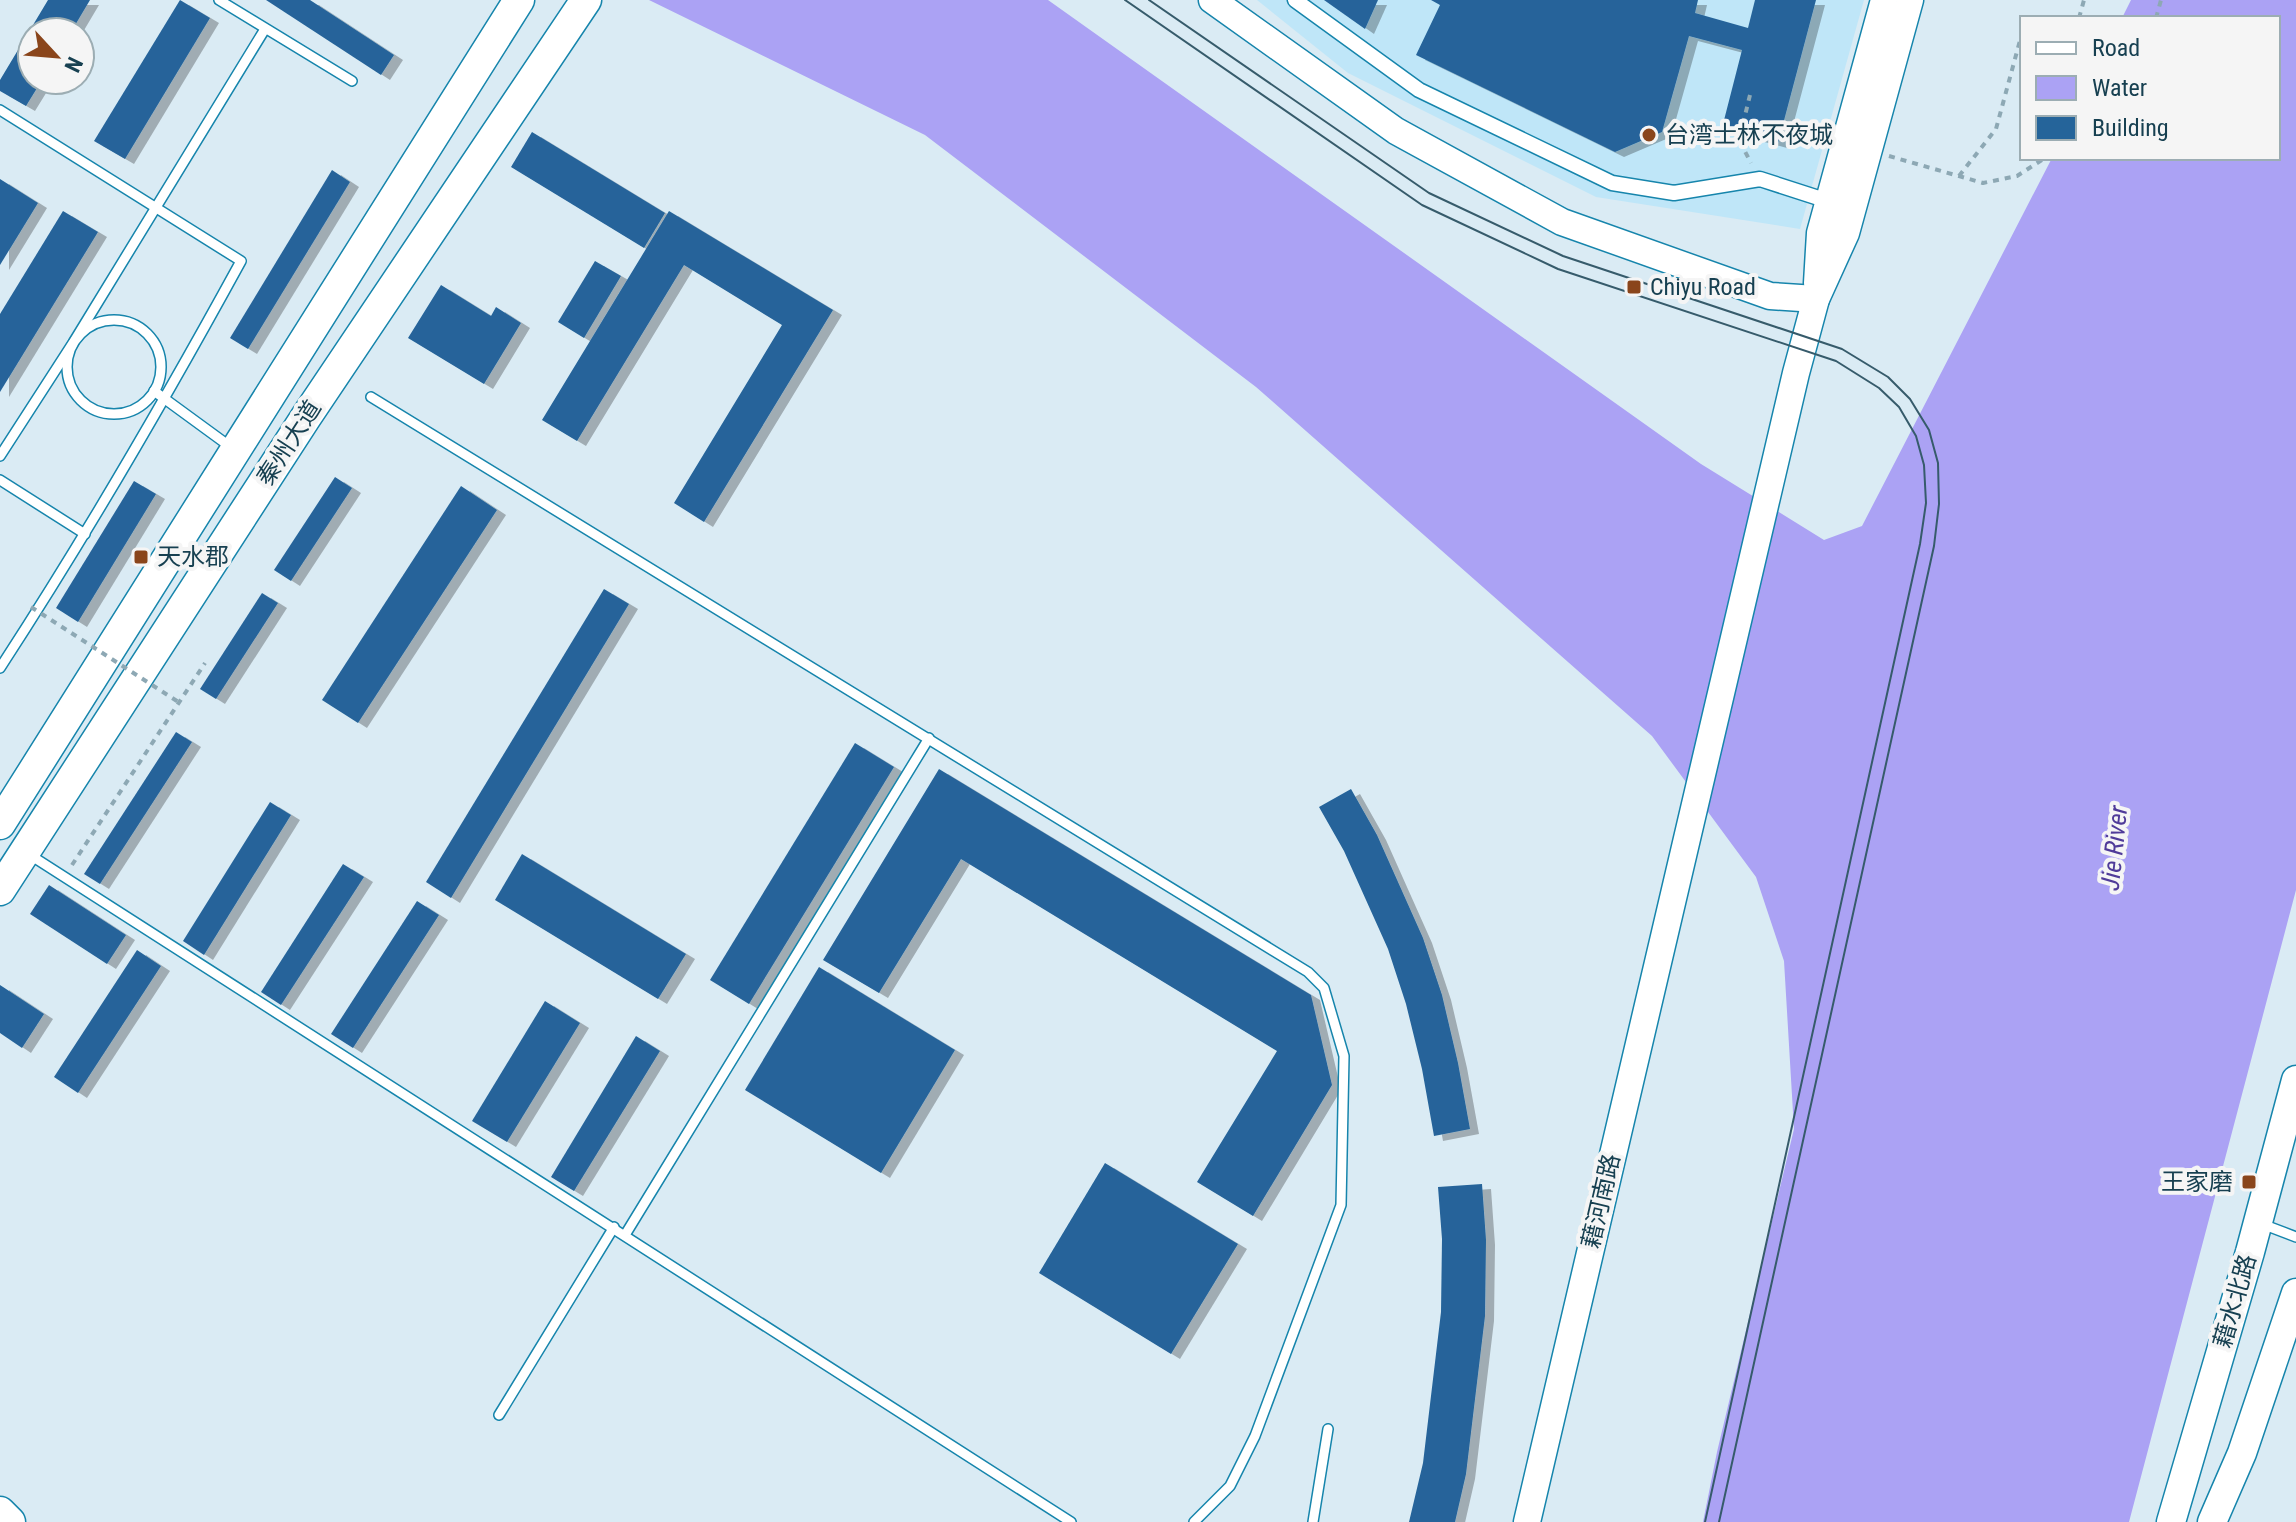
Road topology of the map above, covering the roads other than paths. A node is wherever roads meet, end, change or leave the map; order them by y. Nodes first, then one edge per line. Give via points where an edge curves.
1 (219, 0) edge
2 (519, 0) edge
3 (586, 0) edge
4 (1212, 0) edge
5 (1295, 0) edge
6 (1884, 0) edge
7 (1910, 0) edge
8 (265, 29) junction
9 (352, 81) dead end
10 (0, 110) edge
11 (1828, 201) junction
12 (153, 208) junction
13 (1816, 299) junction
14 (73, 343) junction
15 (154, 391) junction
16 (371, 397) dead end
17 (166, 399) junction
18 (236, 450) junction
19 (0, 456) edge
20 (0, 480) edge
21 (85, 534) junction
22 (0, 668) edge
23 (929, 738) junction
24 (0, 824) edge
25 (24, 851) junction
26 (0, 890) edge
27 (2296, 1080) edge
28 (2258, 1222) junction
29 (614, 1227) junction
30 (625, 1235) junction
31 (2296, 1237) edge
32 (2296, 1293) edge
33 (499, 1415) dead end
34 (1328, 1429) dead end
35 (0, 1512) edge
36 (10, 1522) edge
37 (1071, 1522) edge
38 (1194, 1522) edge
39 (1313, 1522) edge
40 (1527, 1522) edge
41 (2171, 1522) edge
42 (2212, 1522) edge

1 - 8 lane
2 - 18 highway, 秦州大道
3 - 25 highway, 秦州大道
4 - 13 main road via 1396,131 1562,222 1770,296
5 - 11 street via 1419,90 1612,183 1674,193 1760,179
6 - 11 main road
7 - 13 main road via 1846,233
8 - 9 lane
8 - 12 lane
10 - 12 lane
11 - 13 main road via 1820,233
12 - 14 lane
12 - 17 lane via 241,261
13 - 40 main road, 藉河南路
14 - 15 lane via 102,321 138,327 159,356
14 - 15 lane via 68,379 89,408 125,413
14 - 19 lane
15 - 17 lane
16 - 23 lane
17 - 18 lane
17 - 21 lane
18 - 24 highway, 秦州大道
20 - 21 lane
21 - 22 lane
23 - 30 lane
23 - 38 lane via 1308,972 1324,988 1344,1056 1341,1205 1255,1436 1230,1486
25 - 26 highway, 秦州大道
25 - 29 lane
27 - 28 main road, 藉水北路
28 - 31 lane
28 - 41 main road, 藉水北路
29 - 30 lane
29 - 33 lane
30 - 37 lane
32 - 42 main road via 2242,1453
34 - 39 lane
35 - 36 highway

